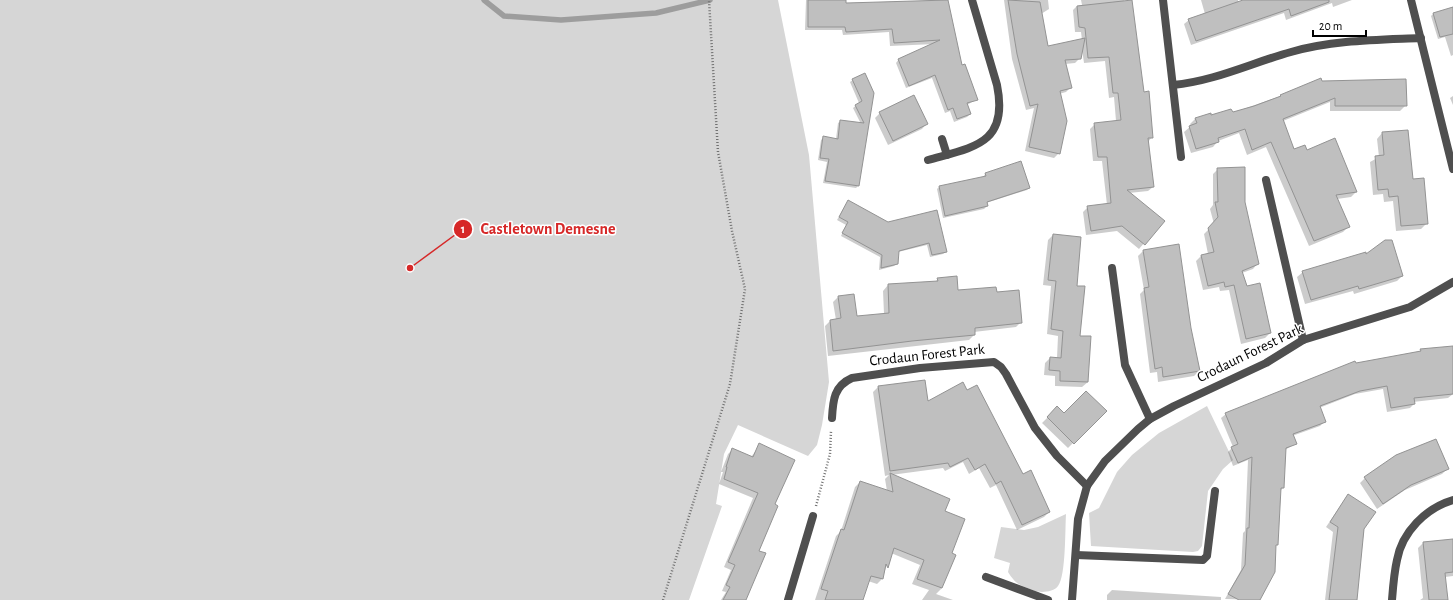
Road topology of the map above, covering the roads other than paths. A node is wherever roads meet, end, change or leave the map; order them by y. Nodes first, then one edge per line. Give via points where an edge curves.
1 (972, 0) edge
2 (1163, 0) edge
3 (1411, 0) edge
4 (1421, 38) junction
5 (1173, 85) junction
6 (942, 139) dead end
7 (947, 155) junction
8 (1181, 158) dead end
9 (928, 160) dead end
10 (1453, 164) edge
11 (1266, 180) dead end
12 (1112, 268) dead end
13 (1453, 282) edge
14 (1303, 340) junction
15 (832, 418) road end
16 (1150, 419) junction
17 (1087, 486) junction
18 (1215, 491) dead end
19 (1453, 500) edge
20 (813, 516) road end
21 (1076, 555) junction
22 (986, 577) dead end
23 (788, 600) edge
24 (1048, 600) edge
25 (1072, 600) edge
26 (1392, 600) edge

1 - 7 street via 997,85 1000,116 983,142
2 - 5 street
3 - 4 street
4 - 5 street via 1321,45 1211,78
4 - 10 street
5 - 8 street
6 - 7 street
7 - 9 street
11 - 14 street
12 - 16 street via 1125,365
13 - 14 street, Crodaun Forest Park via 1410,307
14 - 16 street, Crodaun Forest Park via 1266,363
15 - 17 street, Crodaun Forest Park via 835,394 852,378 920,368 994,362 1006,374 1031,422
16 - 17 street, Crodaun Forest Park via 1105,461
17 - 21 street, Crodaun Forest Park via 1080,510
18 - 21 street via 1207,556 1203,560
19 - 26 street via 1429,512 1406,537 1397,560
20 - 23 street
21 - 25 street, Crodaun Forest Park
22 - 24 street

